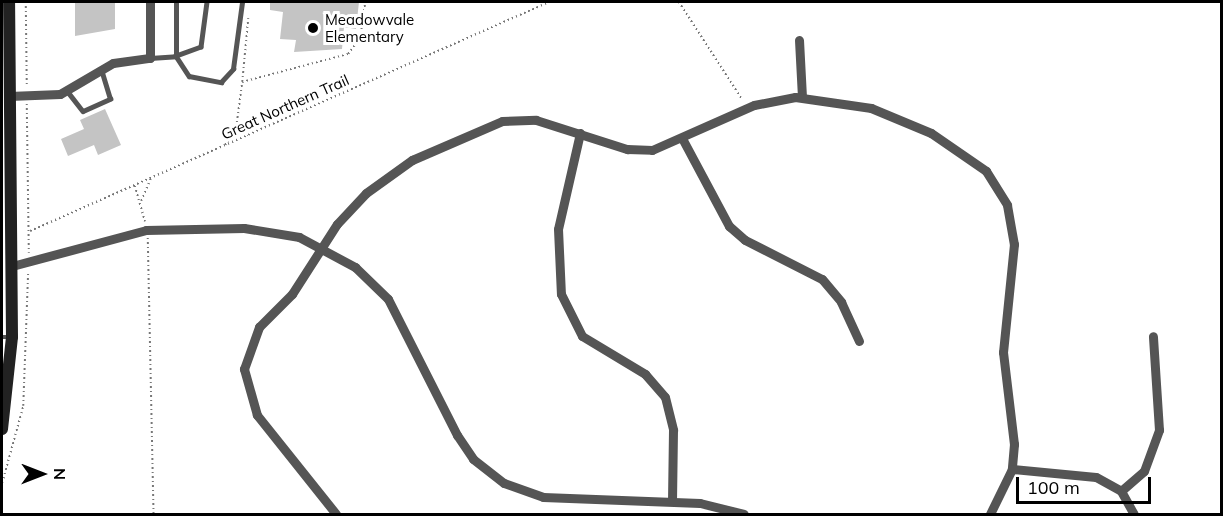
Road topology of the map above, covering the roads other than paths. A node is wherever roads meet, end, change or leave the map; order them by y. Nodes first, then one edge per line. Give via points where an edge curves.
1 (9, 2) edge
2 (150, 2) edge
3 (176, 2) edge
4 (207, 2) edge
5 (242, 2) edge
6 (800, 40) dead end
7 (176, 56) junction
8 (150, 58) junction
9 (101, 70) junction
10 (68, 92) junction
11 (5, 96) edge
12 (802, 97) junction
13 (580, 134) junction
14 (683, 140) junction
15 (321, 246) junction
16 (12, 266) junction
17 (1153, 336) dead end
18 (7, 337) edge
19 (859, 342) dead end
20 (2, 429) edge
21 (1012, 469) junction
22 (1121, 491) junction
23 (672, 501) junction
24 (336, 514) edge
25 (744, 514) edge
26 (990, 514) edge
27 (1134, 514) edge

1 - 11 street
2 - 8 street
3 - 7 lane
4 - 7 lane via 201,47
5 - 7 lane via 233,69 221,82 189,76
6 - 12 street
7 - 8 lane
8 - 9 street via 124,60
9 - 10 street
9 - 10 lane via 110,99 83,111
10 - 11 street
11 - 16 street
12 - 14 street via 747,108
12 - 21 street via 840,100 901,119 960,150 1002,193 1014,244 1003,335 1014,430
13 - 14 street via 640,151
13 - 15 street via 525,119 477,130 388,175 356,203
13 - 23 street via 561,210 561,294 582,336 645,374 666,397 673,430
14 - 19 street via 729,226 829,285
15 - 16 street via 258,229 146,230
15 - 23 street via 368,277 388,299 457,435 492,476 543,497
15 - 24 street via 292,294 252,336 244,380 257,415
16 - 18 street
17 - 22 street via 1159,418 1155,451 1144,471
18 - 20 street
21 - 22 street via 1086,474
21 - 26 street
22 - 27 street
23 - 25 street

